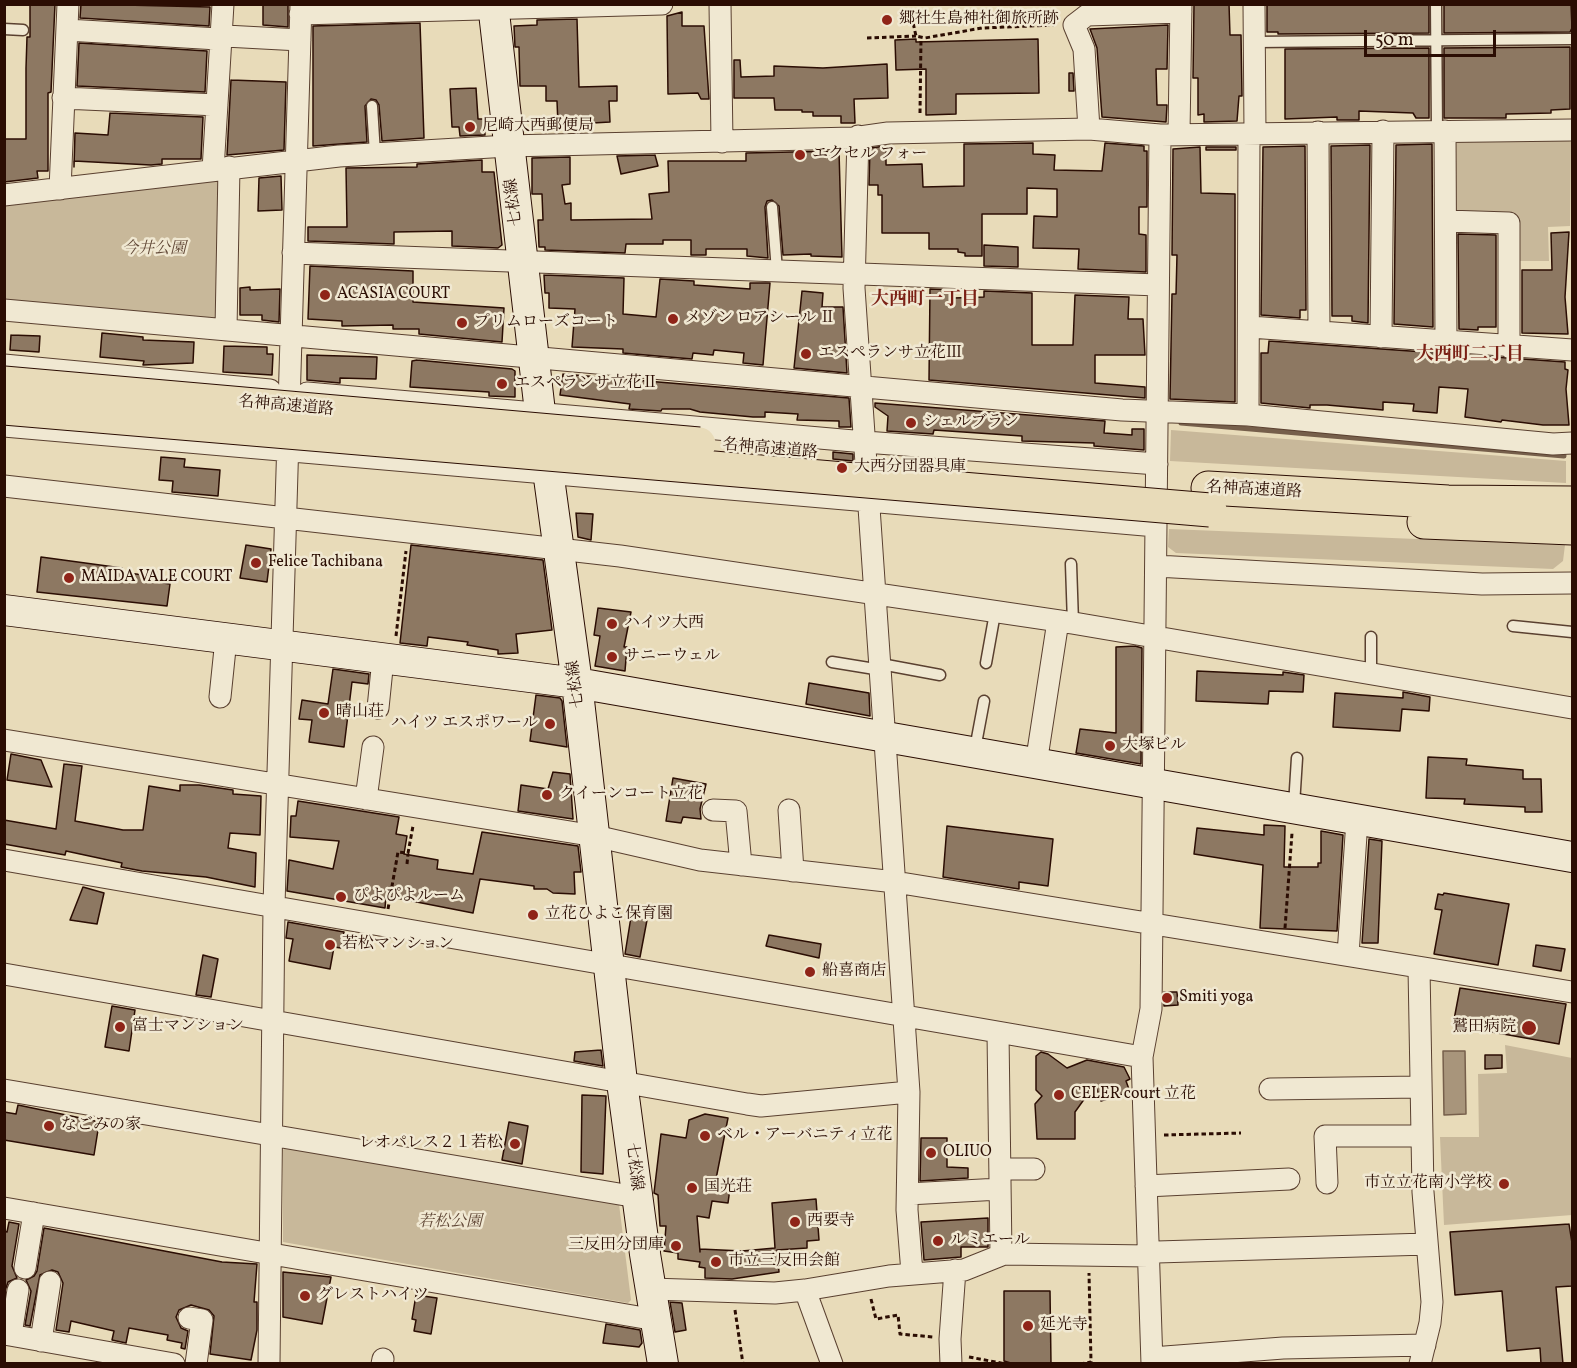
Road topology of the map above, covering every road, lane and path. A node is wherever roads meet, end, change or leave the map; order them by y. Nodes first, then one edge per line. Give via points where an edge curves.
1 (68, 4) edge
2 (223, 4) edge
3 (662, 4) edge
4 (720, 4) edge
5 (1254, 4) edge
6 (1436, 4) edge
7 (493, 7) edge
8 (1181, 8) edge
9 (300, 9) edge
10 (909, 9) dead end
11 (1074, 25) junction
12 (4, 29) edge
13 (23, 30) dead end
14 (67, 30) junction
15 (919, 36) junction
16 (222, 38) junction
17 (867, 38) dead end
18 (1572, 39) edge
19 (300, 40) junction
20 (1437, 40) junction
21 (1255, 42) junction
22 (63, 98) junction
23 (217, 105) junction
24 (372, 106) dead end
25 (1089, 129) junction
26 (1572, 130) edge
27 (1383, 131) junction
28 (1441, 131) junction
29 (1318, 132) junction
30 (920, 133) junction
31 (1252, 133) junction
32 (1169, 135) junction
33 (858, 136) junction
34 (722, 142) junction
35 (508, 146) junction
36 (375, 154) junction
37 (296, 160) junction
38 (221, 169) junction
39 (60, 189) junction
40 (4, 195) edge
41 (772, 207) dead end
42 (1446, 221) junction
43 (293, 253) junction
44 (521, 262) junction
45 (777, 271) junction
46 (856, 275) junction
47 (1158, 285) junction
48 (4, 310) edge
49 (1250, 327) junction
50 (226, 330) junction
51 (1319, 332) junction
52 (291, 337) junction
53 (1381, 337) junction
54 (1446, 342) junction
55 (1509, 347) junction
56 (1572, 350) edge
57 (535, 357) junction
58 (4, 365) edge
59 (4, 383) edge
60 (862, 388) junction
61 (289, 392) junction
62 (4, 408) edge
63 (1157, 411) junction
64 (540, 412) junction
65 (1248, 415) junction
66 (4, 426) edge
67 (865, 442) junction
68 (1572, 443) edge
69 (287, 452) junction
70 (1156, 464) junction
71 (551, 475) junction
72 (4, 486) edge
73 (1209, 499) junction
74 (869, 502) junction
75 (1572, 503) edge
76 (286, 518) junction
77 (1156, 526) junction
78 (1572, 528) edge
79 (409, 531) junction
80 (560, 549) junction
81 (1071, 564) dead end
82 (1156, 566) junction
83 (1572, 583) edge
84 (875, 595) junction
85 (4, 610) edge
86 (995, 613) junction
87 (1066, 622) junction
88 (1513, 626) dead end
89 (1572, 632) edge
90 (1155, 637) junction
91 (1371, 637) dead end
92 (226, 639) junction
93 (282, 646) junction
94 (388, 659) junction
95 (832, 662) dead end
96 (986, 663) dead end
97 (881, 667) junction
98 (1371, 674) junction
99 (940, 675) dead end
100 (577, 683) junction
101 (220, 698) dead end
102 (984, 701) dead end
103 (378, 708) dead end
104 (1572, 708) edge
105 (885, 737) junction
106 (4, 740) edge
107 (373, 747) dead end
108 (974, 753) junction
109 (1297, 758) dead end
110 (1036, 764) junction
111 (279, 784) junction
112 (1153, 784) junction
113 (366, 799) junction
114 (416, 807) junction
115 (1294, 808) junction
116 (713, 810) dead end
117 (789, 810) dead end
118 (1357, 820) junction
119 (595, 836) junction
120 (408, 853) junction
121 (1572, 857) edge
122 (4, 860) edge
123 (407, 864) dead end
124 (741, 865) junction
125 (794, 871) junction
126 (895, 882) junction
127 (274, 906) junction
128 (1152, 922) junction
129 (385, 926) junction
130 (1283, 945) junction
131 (1348, 955) junction
132 (608, 963) junction
133 (1419, 968) junction
134 (4, 974) edge
135 (1572, 992) edge
136 (904, 1016) junction
137 (272, 1021) junction
138 (998, 1033) junction
139 (1142, 1057) junction
140 (622, 1082) junction
141 (1420, 1087) junction
142 (1270, 1089) dead end
143 (4, 1090) edge
144 (909, 1092) junction
145 (1241, 1133) dead end
146 (271, 1135) junction
147 (1144, 1135) junction
148 (1422, 1136) junction
149 (1034, 1169) dead end
150 (1000, 1179) junction
151 (1288, 1179) dead end
152 (1327, 1183) dead end
153 (1146, 1186) junction
154 (908, 1194) junction
155 (637, 1197) junction
156 (4, 1208) edge
157 (34, 1213) junction
158 (1427, 1244) junction
159 (270, 1254) junction
160 (1088, 1254) junction
161 (1000, 1255) junction
162 (1149, 1256) junction
163 (25, 1268) dead end
164 (955, 1270) junction
165 (912, 1273) junction
166 (867, 1280) junction
167 (50, 1282) dead end
168 (651, 1289) junction
169 (18, 1290) dead end
170 (805, 1290) junction
171 (731, 1291) junction
172 (189, 1318) dead end
173 (656, 1320) junction
174 (8, 1335) edge
175 (41, 1341) junction
176 (951, 1353) edge
177 (1422, 1354) edge
178 (1152, 1361) edge
179 (174, 1364) edge
180 (196, 1364) edge
181 (269, 1364) edge
182 (663, 1364) edge
183 (743, 1364) edge
184 (832, 1364) edge
185 (1006, 1364) edge
186 (1080, 1364) edge

1 - 14 street
2 - 16 street
3 - 7 street
4 - 34 street
5 - 21 street
6 - 20 lane
7 - 9 street
7 - 35 street, 七松線
8 - 11 street via 1087,15
8 - 32 street
9 - 19 street
10 - 15 path
11 - 15 path via 982,28
11 - 25 street via 1084,49
12 - 13 lane
14 - 16 street
14 - 22 street
15 - 17 path
15 - 30 path
16 - 19 street
16 - 23 street
18 - 20 lane
19 - 37 street
20 - 21 lane
20 - 28 lane
21 - 31 street
22 - 23 street
22 - 39 street
23 - 38 street
24 - 36 lane
25 - 30 street
25 - 32 street
26 - 28 street
27 - 28 street
27 - 29 street
27 - 53 street
28 - 42 street
29 - 31 street
29 - 51 street
30 - 33 street
31 - 32 street
31 - 49 street
32 - 47 street
33 - 34 street
33 - 46 street
34 - 35 street
35 - 36 street
35 - 44 street, 七松線
36 - 37 street
37 - 38 street
37 - 43 street
38 - 39 street
38 - 50 street
39 - 40 street
41 - 45 lane
42 - 54 street
42 - 55 street via 1509,223
43 - 44 street
43 - 52 street
44 - 45 street
44 - 57 street, 七松線
45 - 46 street
46 - 47 street
46 - 60 street
47 - 63 street
48 - 50 street
49 - 51 street
49 - 65 street
50 - 52 street
51 - 53 street
52 - 57 street
52 - 61 street
53 - 54 street
54 - 55 street
55 - 56 street
57 - 60 street
57 - 64 street, 七松線
58 - 61 street
59 - 73 highway, 名神高速道路, bridge
60 - 63 street
60 - 67 street
61 - 64 street
61 - 69 street
62 - 73 highway, 名神高速道路, bridge
63 - 65 street
63 - 70 street
64 - 67 street
64 - 71 street, 七松線
65 - 68 street
66 - 69 street
67 - 70 street
67 - 74 street
69 - 71 street
69 - 76 street
70 - 77 street
71 - 74 street
71 - 80 street, 七松線
72 - 76 street
73 - 75 highway, 名神高速道路
73 - 78 highway, 名神高速道路 via 1496,526
74 - 77 street
74 - 84 street
76 - 79 street
76 - 93 street
77 - 82 street
79 - 80 street
79 - 94 path
80 - 84 street
80 - 100 street, 七松線
81 - 87 lane
82 - 83 street via 1482,584
82 - 90 street
84 - 86 street
84 - 97 street
85 - 92 street
86 - 87 street
86 - 96 lane
87 - 90 street
87 - 110 street
88 - 89 lane
90 - 98 street
90 - 112 street
91 - 98 lane
92 - 93 street
92 - 101 street
93 - 94 street
93 - 111 street
94 - 100 street
94 - 103 street
95 - 97 lane
97 - 99 lane
97 - 105 street
98 - 104 street
100 - 105 street
100 - 119 street, 七松線
102 - 108 lane
105 - 108 street
105 - 126 street
106 - 111 street
107 - 113 street
108 - 110 street
109 - 115 lane
110 - 112 street
111 - 113 street
111 - 127 street
112 - 115 street
112 - 128 street
113 - 114 street
114 - 119 street
114 - 120 path
115 - 118 street
115 - 130 path
116 - 124 street via 736,811
117 - 125 street
118 - 121 street
118 - 131 street
119 - 124 street via 681,857
119 - 132 street, 七松線
120 - 123 path
120 - 129 path via 398,852
122 - 127 street
124 - 125 street
125 - 126 street
126 - 128 street
126 - 136 street
127 - 129 street
127 - 137 street
128 - 130 street
128 - 139 street via 1151,1009
129 - 132 street
130 - 131 street
131 - 133 street
132 - 136 street
132 - 140 street, 七松線
133 - 135 street
133 - 141 street
134 - 137 street
136 - 138 street
136 - 144 street
137 - 140 street
137 - 146 street
138 - 139 street
138 - 150 street
139 - 147 street
140 - 144 street via 761,1106
140 - 155 street, 七松線
141 - 142 street
141 - 148 street
143 - 146 street
144 - 154 street
145 - 147 path
146 - 155 street
146 - 159 street
147 - 153 street
148 - 152 street via 1325,1136
148 - 158 street
149 - 150 street
150 - 154 street
150 - 161 street
151 - 153 street
153 - 162 street
154 - 165 street
155 - 168 street, 七松線
156 - 157 street
157 - 159 street
157 - 163 street
158 - 162 street via 1157,1252
158 - 177 street via 1432,1302
159 - 173 street
159 - 181 street
160 - 161 street
160 - 162 street
160 - 186 path via 1091,1362
161 - 164 street
162 - 178 street
164 - 165 street
164 - 176 street
165 - 166 street
166 - 170 street
166 - 176 path via 876,1319 898,1315 900,1334
167 - 175 street
168 - 171 street
168 - 173 street, 七松線
169 - 174 street
170 - 171 street
170 - 184 street
171 - 183 path
172 - 180 street via 202,1320
173 - 182 street, 七松線
174 - 175 street
175 - 179 street
176 - 185 path
177 - 178 street via 1283,1348

